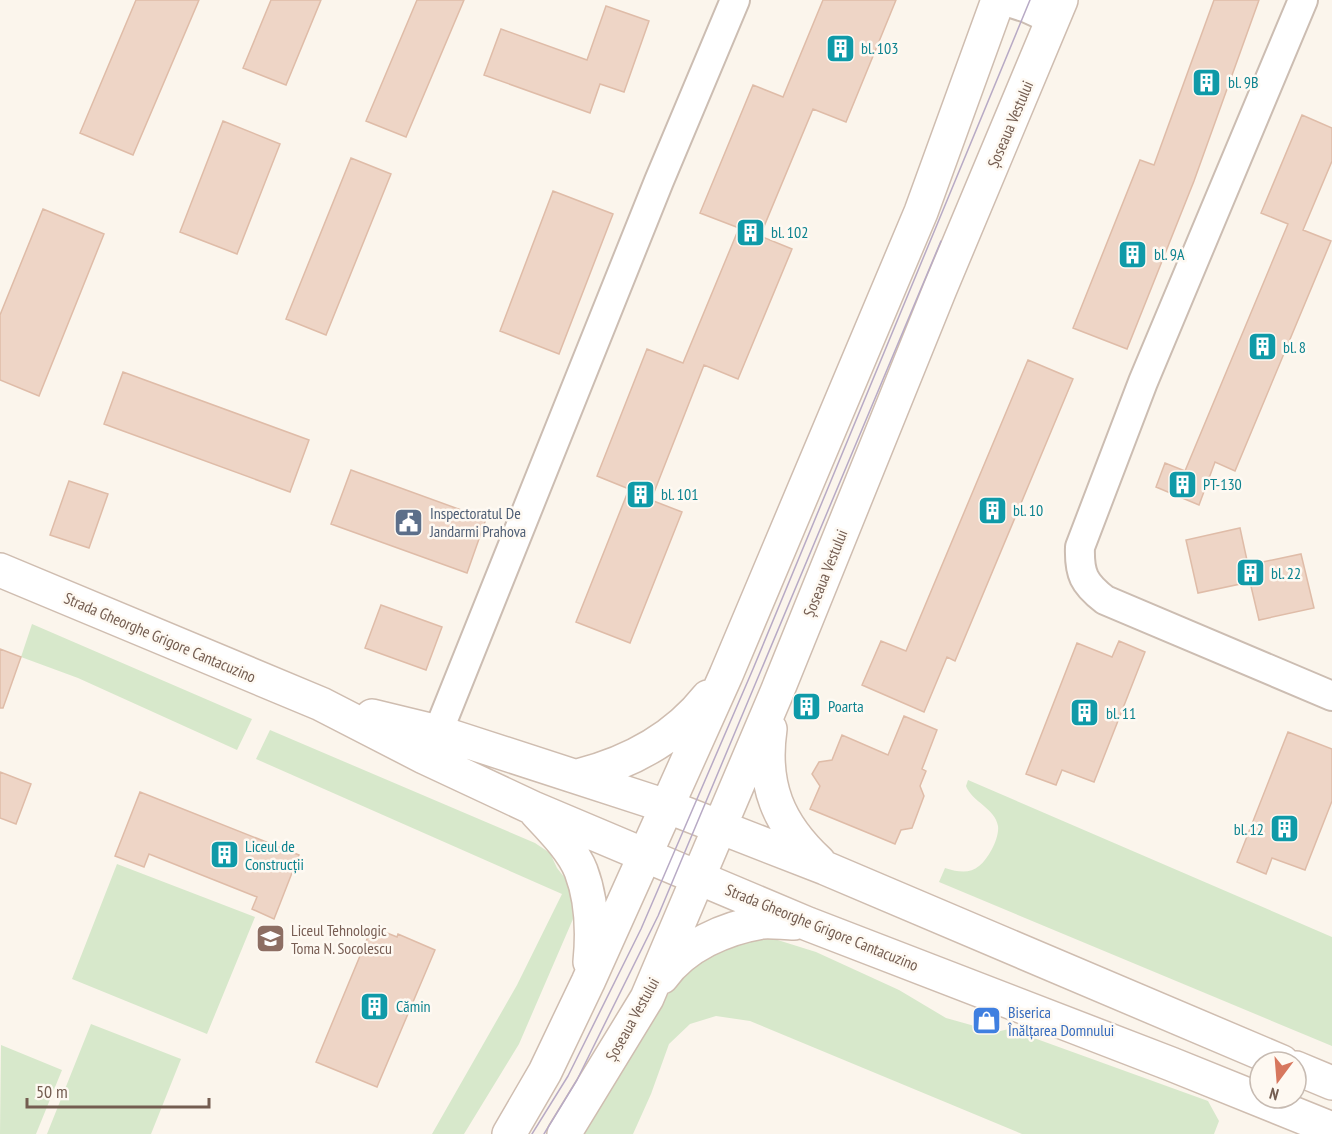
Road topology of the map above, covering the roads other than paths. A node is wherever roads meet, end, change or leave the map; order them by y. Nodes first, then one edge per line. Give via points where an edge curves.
1 (735, 0) edge
2 (1000, 0) edge
3 (1303, 0) edge
4 (1057, 10) edge
5 (0, 570) edge
6 (726, 675) junction
7 (1332, 696) edge
8 (775, 698) junction
9 (321, 704) junction
10 (438, 732) junction
11 (578, 776) junction
12 (666, 806) junction
13 (533, 808) junction
14 (721, 827) junction
15 (645, 854) junction
16 (825, 868) junction
17 (699, 878) junction
18 (808, 924) junction
19 (588, 982) junction
20 (647, 998) junction
21 (1254, 1050) edge
22 (1308, 1073) edge
23 (1332, 1083) edge
24 (1332, 1129) edge
25 (509, 1134) edge
26 (564, 1134) edge

1 - 10 street
2 - 4 street via 1027,8
2 - 6 main road via 921,212
3 - 7 street via 1143,382 1080,547 1079,563 1091,590 1105,600
4 - 8 main road, Șoseaua Vestului
5 - 9 main road, Strada Gheorghe Grigore Cantacuzino
6 - 11 main road via 695,713 658,744 606,769
6 - 12 main road
8 - 14 main road, Șoseaua Vestului
8 - 16 main road via 768,747 772,792 784,821
9 - 10 main road, Strada Gheorghe Grigore Cantacuzino
9 - 13 main road, Strada Gheorghe Grigore Cantacuzino
10 - 11 main road, Strada Gheorghe Grigore Cantacuzino
11 - 12 main road, Strada Gheorghe Grigore Cantacuzino
12 - 14 main road, Strada Gheorghe Grigore Cantacuzino
12 - 15 main road
13 - 15 main road, Strada Gheorghe Grigore Cantacuzino
13 - 19 main road via 581,869 593,936
14 - 16 main road, Strada Gheorghe Grigore Cantacuzino
14 - 17 main road, Șoseaua Vestului
15 - 17 main road, Strada Gheorghe Grigore Cantacuzino
15 - 19 main road
16 - 21 main road, Strada Gheorghe Grigore Cantacuzino
17 - 18 main road, Strada Gheorghe Grigore Cantacuzino
17 - 20 main road, Șoseaua Vestului
18 - 20 main road via 764,922 721,932 692,949 667,971
18 - 24 main road, Strada Gheorghe Grigore Cantacuzino
19 - 25 main road via 545,1072
20 - 26 main road, Șoseaua Vestului
22 - 23 main road

